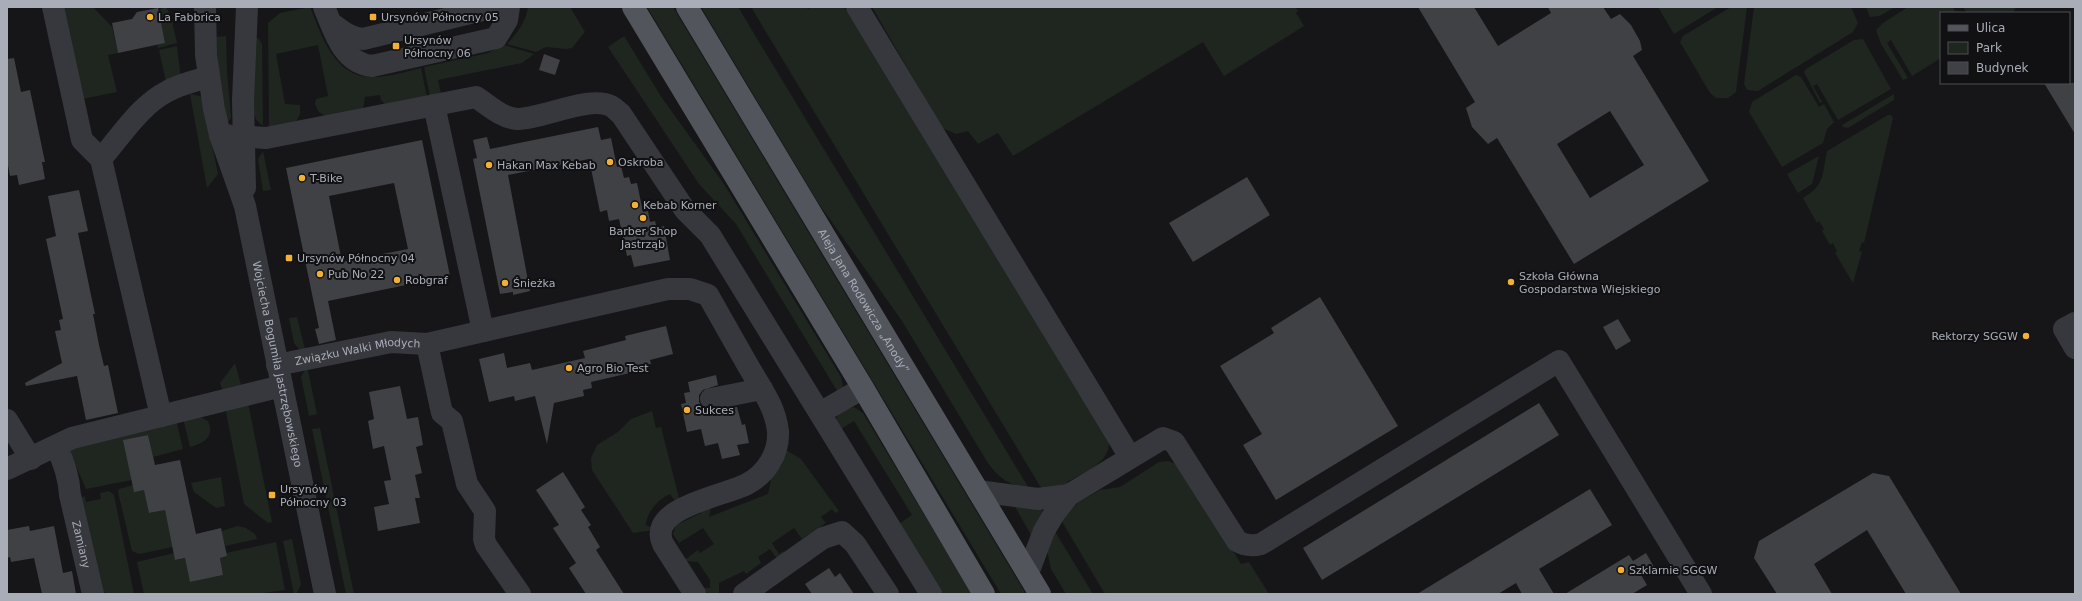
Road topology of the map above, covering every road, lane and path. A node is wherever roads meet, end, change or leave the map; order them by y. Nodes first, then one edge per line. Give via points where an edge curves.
1 (53, 7) edge
2 (205, 7) edge
3 (247, 7) edge
4 (495, 7) edge
5 (509, 7) edge
6 (633, 7) edge
7 (687, 7) edge
8 (857, 7) edge
9 (328, 15) edge
10 (208, 77) junction
11 (434, 105) junction
12 (220, 135) junction
13 (245, 136) junction
14 (102, 159) junction
15 (245, 206) junction
16 (2070, 326) edge
17 (483, 331) junction
18 (427, 344) junction
19 (2075, 348) edge
20 (277, 365) junction
21 (282, 386) junction
22 (863, 388) junction
23 (762, 389) junction
24 (711, 399) dead end
25 (820, 413) junction
26 (161, 416) junction
27 (7, 420) edge
28 (56, 446) junction
29 (1130, 458) junction
30 (31, 459) junction
31 (7, 469) edge
32 (978, 491) junction
33 (1070, 495) junction
34 (1028, 573) junction
35 (93, 594) edge
36 (325, 594) edge
37 (520, 594) edge
38 (695, 594) edge
39 (744, 594) edge
40 (888, 594) edge
41 (931, 594) edge
42 (984, 594) edge
43 (1040, 594) edge
44 (1701, 594) edge

1 - 14 street via 82,140
2 - 10 street, Wojciecha Bogumiła Jastrzębowskiego
3 - 13 street, Wojciecha Bogumiła Jastrzębowskiego via 243,92
4 - 9 street via 363,39 347,34
5 - 9 street via 508,20 496,38 372,66 359,63 349,55 338,39
6 - 22 main road
7 - 32 main road, Aleja Jana Rodowicza „Anody”
8 - 29 street
10 - 12 street, Wojciecha Bogumiła Jastrzębowskiego
10 - 14 street via 167,91 155,100 143,110
11 - 13 street via 266,138
11 - 17 street
11 - 25 street via 476,98 501,114 516,119 584,105 611,106 621,114 685,210 710,235
12 - 13 street
12 - 15 street, Wojciecha Bogumiła Jastrzębowskiego
13 - 15 street, Wojciecha Bogumiła Jastrzębowskiego
14 - 26 street
15 - 20 street, Wojciecha Bogumiła Jastrzębowskiego
16 - 19 street
17 - 18 street
17 - 23 street via 668,290 690,288 708,295
18 - 20 street, Związku Walki Młodych via 391,342
18 - 37 street, Związku Walki Młodych via 442,412 452,421 467,484 484,511 486,545
20 - 21 street, Wojciecha Bogumiła Jastrzębowskiego
21 - 26 street
21 - 36 street, Wojciecha Bogumiła Jastrzębowskiego
22 - 25 street
22 - 42 main road
23 - 24 street
23 - 38 street via 777,426 778,444 771,462 747,484 681,509 669,516 661,526 662,544
25 - 41 street
26 - 28 street via 72,438
27 - 30 street
28 - 30 street
28 - 35 street, Zamiany via 70,481 70,495
29 - 33 street
29 - 44 street via 1158,440 1164,438 1174,442 1237,541 1249,545 1261,544 1559,361
30 - 31 street
32 - 33 street via 1038,499
32 - 34 main road, Aleja Jana Rodowicza „Anody”
33 - 34 street via 1044,531
34 - 43 main road, Aleja Jana Rodowicza „Anody”
39 - 40 street via 823,538 842,532 855,544

